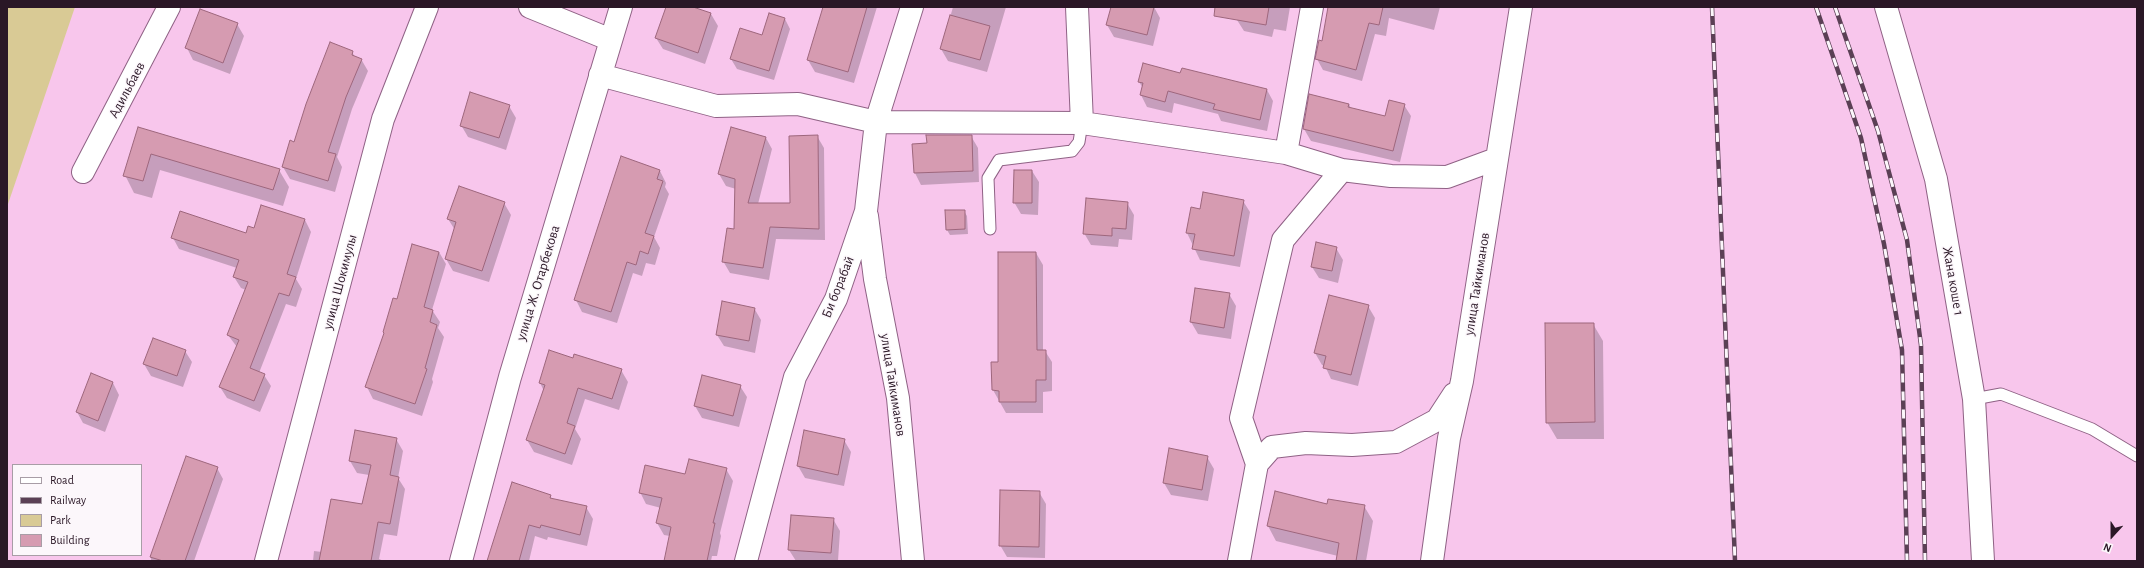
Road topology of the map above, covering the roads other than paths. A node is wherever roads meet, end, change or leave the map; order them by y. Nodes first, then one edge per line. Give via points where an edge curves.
1 (169, 7) edge
2 (427, 7) edge
3 (530, 7) edge
4 (621, 7) edge
5 (912, 7) edge
6 (1077, 7) edge
7 (1312, 7) edge
8 (1521, 7) edge
9 (1886, 7) edge
10 (611, 40) junction
11 (600, 76) junction
12 (876, 122) junction
13 (1082, 123) junction
14 (1286, 153) junction
15 (1496, 158) junction
16 (1342, 170) junction
17 (83, 172) dead end
18 (866, 211) junction
19 (990, 229) dead end
20 (1462, 381) junction
21 (1974, 399) junction
22 (2137, 456) edge
23 (1257, 464) junction
24 (266, 561) edge
25 (461, 561) edge
26 (746, 561) edge
27 (913, 561) edge
28 (1239, 561) edge
29 (1432, 561) edge
30 (1983, 561) edge

1 - 17 street, Адильбаев
2 - 24 street, улица Шокимулы via 383,119
3 - 10 street
4 - 10 street, улица Ж. Отарбекова
5 - 12 street, Би борабай
6 - 13 street
7 - 14 street
8 - 15 street, улица Тайкиманов
9 - 21 street, Жана коше 1 via 1936,179
10 - 11 street, улица Ж. Отарбекова
11 - 12 street via 716,106 798,104
11 - 25 street, улица Ж. Отарбекова via 508,385
12 - 13 street
12 - 18 street, Би борабай
13 - 14 street
13 - 19 lane via 1079,142 1072,151 999,160 988,178
14 - 16 street
15 - 16 street via 1447,176 1391,176
15 - 20 street, улица Тайкиманов
16 - 23 street via 1283,240 1241,418
18 - 26 street, Би борабай via 836,299 795,377
18 - 27 street, улица Тайкиманов via 875,279 898,398
20 - 23 street via 1437,420 1396,442 1352,445 1306,443 1272,447
20 - 29 street, улица Тайкиманов via 1449,438
21 - 22 lane via 2001,394 2092,429
21 - 30 street, Жана коше 1
23 - 28 street

